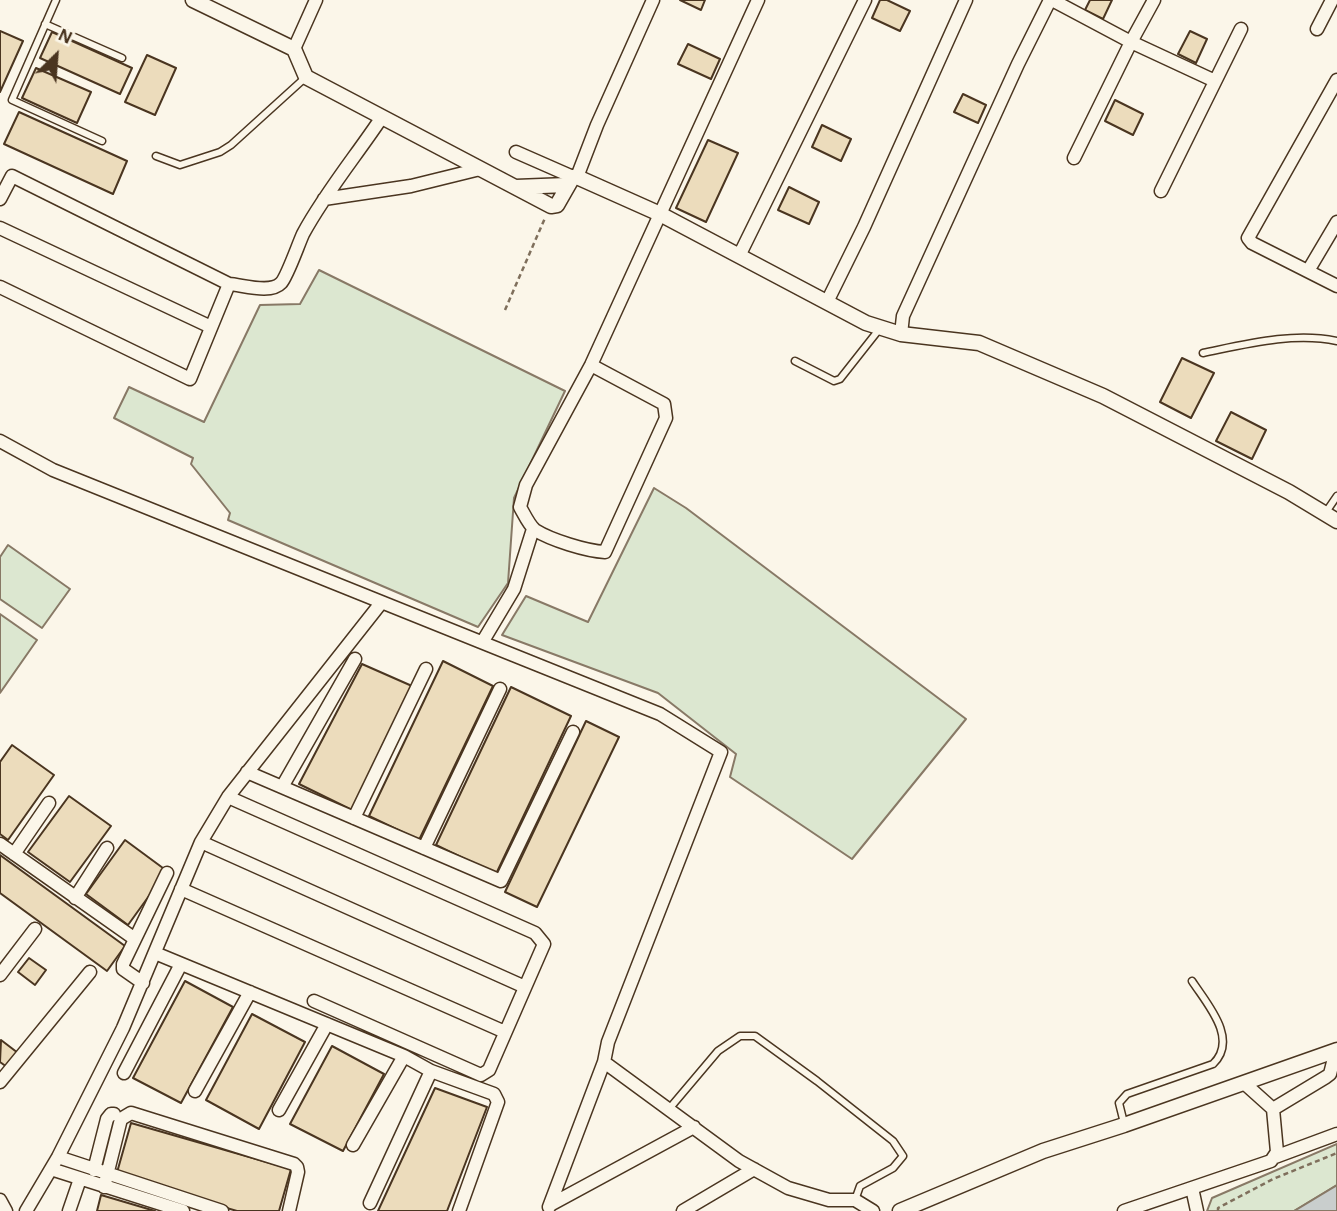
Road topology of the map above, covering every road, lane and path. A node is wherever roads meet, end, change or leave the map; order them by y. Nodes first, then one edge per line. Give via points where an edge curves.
1 (56, 0) edge
2 (193, 0) edge
3 (316, 0) edge
4 (653, 0) edge
5 (758, 0) edge
6 (865, 0) edge
7 (966, 0) edge
8 (1051, 0) edge
9 (1154, 0) edge
10 (1332, 0) edge
11 (45, 24) junction
12 (1241, 29) dead end
13 (1317, 29) dead end
14 (1131, 41) junction
15 (294, 49) junction
16 (122, 58) dead end
17 (306, 77) junction
18 (1337, 80) edge
19 (1215, 81) junction
20 (382, 117) junction
21 (102, 141) dead end
22 (516, 152) dead end
23 (156, 156) dead end
24 (1074, 158) dead end
25 (480, 169) junction
26 (6, 173) edge
27 (572, 180) junction
28 (516, 187) junction
29 (1161, 191) dead end
30 (0, 199) edge
31 (324, 199) junction
32 (551, 206) junction
33 (660, 214) junction
34 (1337, 222) edge
35 (0, 228) edge
36 (739, 256) junction
37 (1308, 271) junction
38 (229, 284) junction
39 (1337, 286) edge
40 (0, 287) edge
41 (827, 302) junction
42 (505, 310) dead end
43 (211, 327) junction
44 (881, 327) junction
45 (901, 334) junction
46 (1337, 341) edge
47 (1203, 353) dead end
48 (795, 361) dead end
49 (591, 365) junction
50 (2, 446) edge
51 (1337, 496) edge
52 (1331, 517) edge
53 (533, 529) junction
54 (381, 603) junction
55 (483, 641) junction
56 (355, 659) dead end
57 (426, 669) dead end
58 (500, 689) dead end
59 (573, 732) dead end
60 (247, 772) junction
61 (282, 787) junction
62 (228, 797) junction
63 (49, 803) dead end
64 (354, 818) junction
65 (201, 842) junction
66 (0, 844) edge
67 (107, 848) dead end
68 (424, 848) junction
69 (14, 854) junction
70 (167, 873) dead end
71 (181, 888) junction
72 (75, 898) junction
73 (35, 929) dead end
74 (135, 939) junction
75 (155, 953) junction
76 (181, 964) junction
77 (90, 972) dead end
78 (0, 975) edge
79 (1192, 981) dead end
80 (143, 983) junction
81 (525, 987) junction
82 (250, 992) junction
83 (314, 1001) dead end
84 (327, 1024) junction
85 (505, 1032) junction
86 (1336, 1050) edge
87 (404, 1056) junction
88 (604, 1062) junction
89 (431, 1071) junction
90 (124, 1073) dead end
91 (0, 1082) edge
92 (1244, 1083) junction
93 (195, 1091) dead end
94 (670, 1109) junction
95 (1273, 1109) junction
96 (279, 1110) dead end
97 (114, 1114) dead end
98 (1124, 1125) junction
99 (694, 1127) junction
100 (1337, 1133) edge
101 (353, 1145) dead end
102 (1337, 1153) edge
103 (1275, 1157) junction
104 (55, 1163) junction
105 (754, 1169) junction
106 (94, 1170) junction
107 (80, 1179) junction
108 (106, 1180) junction
109 (1192, 1188) junction
110 (0, 1200) edge
111 (855, 1200) junction
112 (370, 1203) dead end
113 (549, 1208) edge
114 (6, 1211) edge
115 (26, 1211) edge
116 (69, 1211) edge
117 (183, 1211) edge
118 (222, 1211) edge
119 (289, 1211) edge
120 (459, 1211) edge
121 (683, 1211) edge
122 (873, 1211) edge
123 (900, 1211) edge
124 (1124, 1211) edge
125 (1197, 1211) edge
126 (1218, 1211) edge

1 - 11 lane
2 - 15 street
3 - 15 street
4 - 27 street
5 - 33 street
6 - 36 street
7 - 41 street
8 - 14 street
8 - 45 street via 902,316
9 - 14 street
10 - 13 street
11 - 16 lane
11 - 21 lane via 12,100
12 - 19 street
14 - 19 street
14 - 24 street
15 - 17 street
17 - 20 street
17 - 23 lane via 220,152 180,165
18 - 37 street via 1249,235 1252,243
19 - 29 street
20 - 25 street
20 - 31 street
22 - 27 street
25 - 28 street
25 - 31 street via 411,186
26 - 30 street
26 - 38 street
27 - 28 street
27 - 32 street via 557,205
27 - 33 street
28 - 32 street
31 - 38 street via 281,283 268,290
32 - 42 path
33 - 36 street
33 - 49 street
34 - 37 street
35 - 43 street
36 - 41 street
37 - 39 street
38 - 43 street
40 - 43 street via 190,379
41 - 44 street
44 - 45 street
44 - 48 lane via 840,379 834,381
45 - 52 street via 979,343 1104,396
46 - 47 lane via 1307,337
49 - 53 street via 526,485 520,507
49 - 53 street via 664,404 666,418 605,552
50 - 54 street
51 - 52 lane
53 - 55 street via 514,589
54 - 55 street
54 - 60 street
55 - 88 street via 660,714 721,752
56 - 61 street
57 - 64 street
58 - 68 street
59 - 68 street via 501,881
60 - 61 street
60 - 62 street
61 - 64 street
62 - 65 street
62 - 81 street via 535,933 544,944
63 - 69 street
64 - 68 street
65 - 71 street
65 - 81 street
66 - 69 street
67 - 72 street
69 - 72 street
70 - 74 street
71 - 75 street
71 - 85 street
72 - 74 street
73 - 78 street
74 - 80 street via 122,966
75 - 76 street
75 - 80 street
76 - 82 street
76 - 90 street
77 - 91 street
79 - 98 lane via 1223,1034 1224,1049 1213,1065 1127,1094 1119,1103
80 - 104 street
81 - 85 street
82 - 84 street
82 - 93 street
83 - 85 street via 481,1075 489,1070
84 - 87 street
84 - 96 street
86 - 92 street
86 - 95 street via 1330,1074
87 - 89 street
87 - 101 street
88 - 94 street
88 - 113 street
89 - 112 street
89 - 120 street via 497,1098
92 - 95 street
92 - 98 street
94 - 99 street
94 - 111 lane via 718,1051 740,1036 755,1036 892,1141 903,1156 893,1168 860,1186
95 - 103 street
97 - 106 street via 107,1119
98 - 123 street via 1043,1151
99 - 105 street
99 - 113 street
100 - 103 street
102 - 126 path via 1273,1179
103 - 109 street
104 - 106 street
104 - 107 street
104 - 115 street
105 - 111 street via 789,1188 828,1200
105 - 121 street
106 - 108 street
107 - 108 street
107 - 116 street
108 - 117 street
108 - 118 street
108 - 119 street via 121,1119 131,1113 294,1164 298,1172
109 - 124 street
109 - 125 street
110 - 114 street
111 - 122 street

